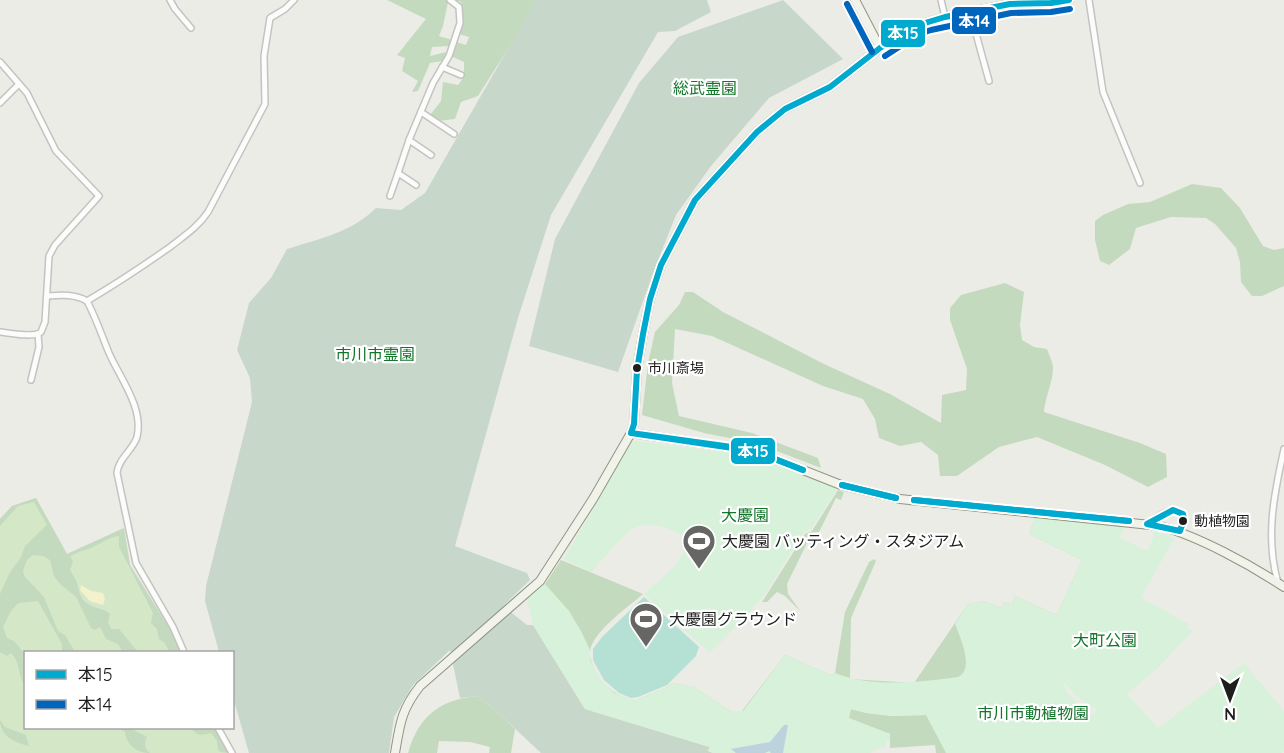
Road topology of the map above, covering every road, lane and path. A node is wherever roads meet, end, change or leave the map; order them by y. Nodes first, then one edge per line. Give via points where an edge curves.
1 (170, 0) edge
2 (294, 0) edge
3 (450, 0) edge
4 (855, 0) edge
5 (941, 0) edge
6 (1070, 0) edge
7 (1089, 0) edge
8 (970, 12) junction
9 (945, 17) junction
10 (191, 28) dead end
11 (880, 48) junction
12 (0, 62) edge
13 (442, 67) junction
14 (462, 75) dead end
15 (989, 81) dead end
16 (19, 84) junction
17 (0, 103) edge
18 (421, 112) junction
19 (454, 134) dead end
20 (409, 140) junction
21 (431, 154) dead end
22 (398, 173) junction
23 (1140, 183) dead end
24 (416, 185) dead end
25 (390, 196) dead end
26 (47, 296) junction
27 (87, 301) junction
28 (0, 332) edge
29 (38, 334) junction
30 (31, 380) dead end
31 (631, 433) junction
32 (1284, 449) edge
33 (1146, 524) junction
34 (1180, 531) junction
35 (1281, 585) edge
36 (184, 651) edge
37 (219, 729) edge
38 (232, 753) edge
39 (395, 753) edge

1 - 10 street
2 - 27 street via 270,18 264,56 265,104 208,212 151,261
3 - 13 street via 458,5 460,23
4 - 11 street
5 - 9 street
6 - 8 street via 1010,4
7 - 23 street via 1103,92
8 - 9 street
8 - 15 street
9 - 11 street via 915,26
11 - 31 street via 830,87 769,121 694,200 661,265 650,299 638,361
12 - 16 street
13 - 14 street
13 - 18 street
16 - 17 street
16 - 26 street via 36,108 56,151 99,196 49,256
18 - 19 street
18 - 20 street
20 - 21 street
20 - 22 street
22 - 24 street
22 - 25 street
26 - 27 street via 67,295
26 - 29 street via 45,322
27 - 36 street via 134,408 138,427 134,445 117,466 136,563
28 - 29 street
29 - 30 street
31 - 33 street via 755,451 841,485 900,499
31 - 39 street via 540,581 420,686 407,703
32 - 35 street via 1271,532 1275,571
33 - 34 street
33 - 34 street via 1176,510 1184,517
34 - 35 street
37 - 38 street

